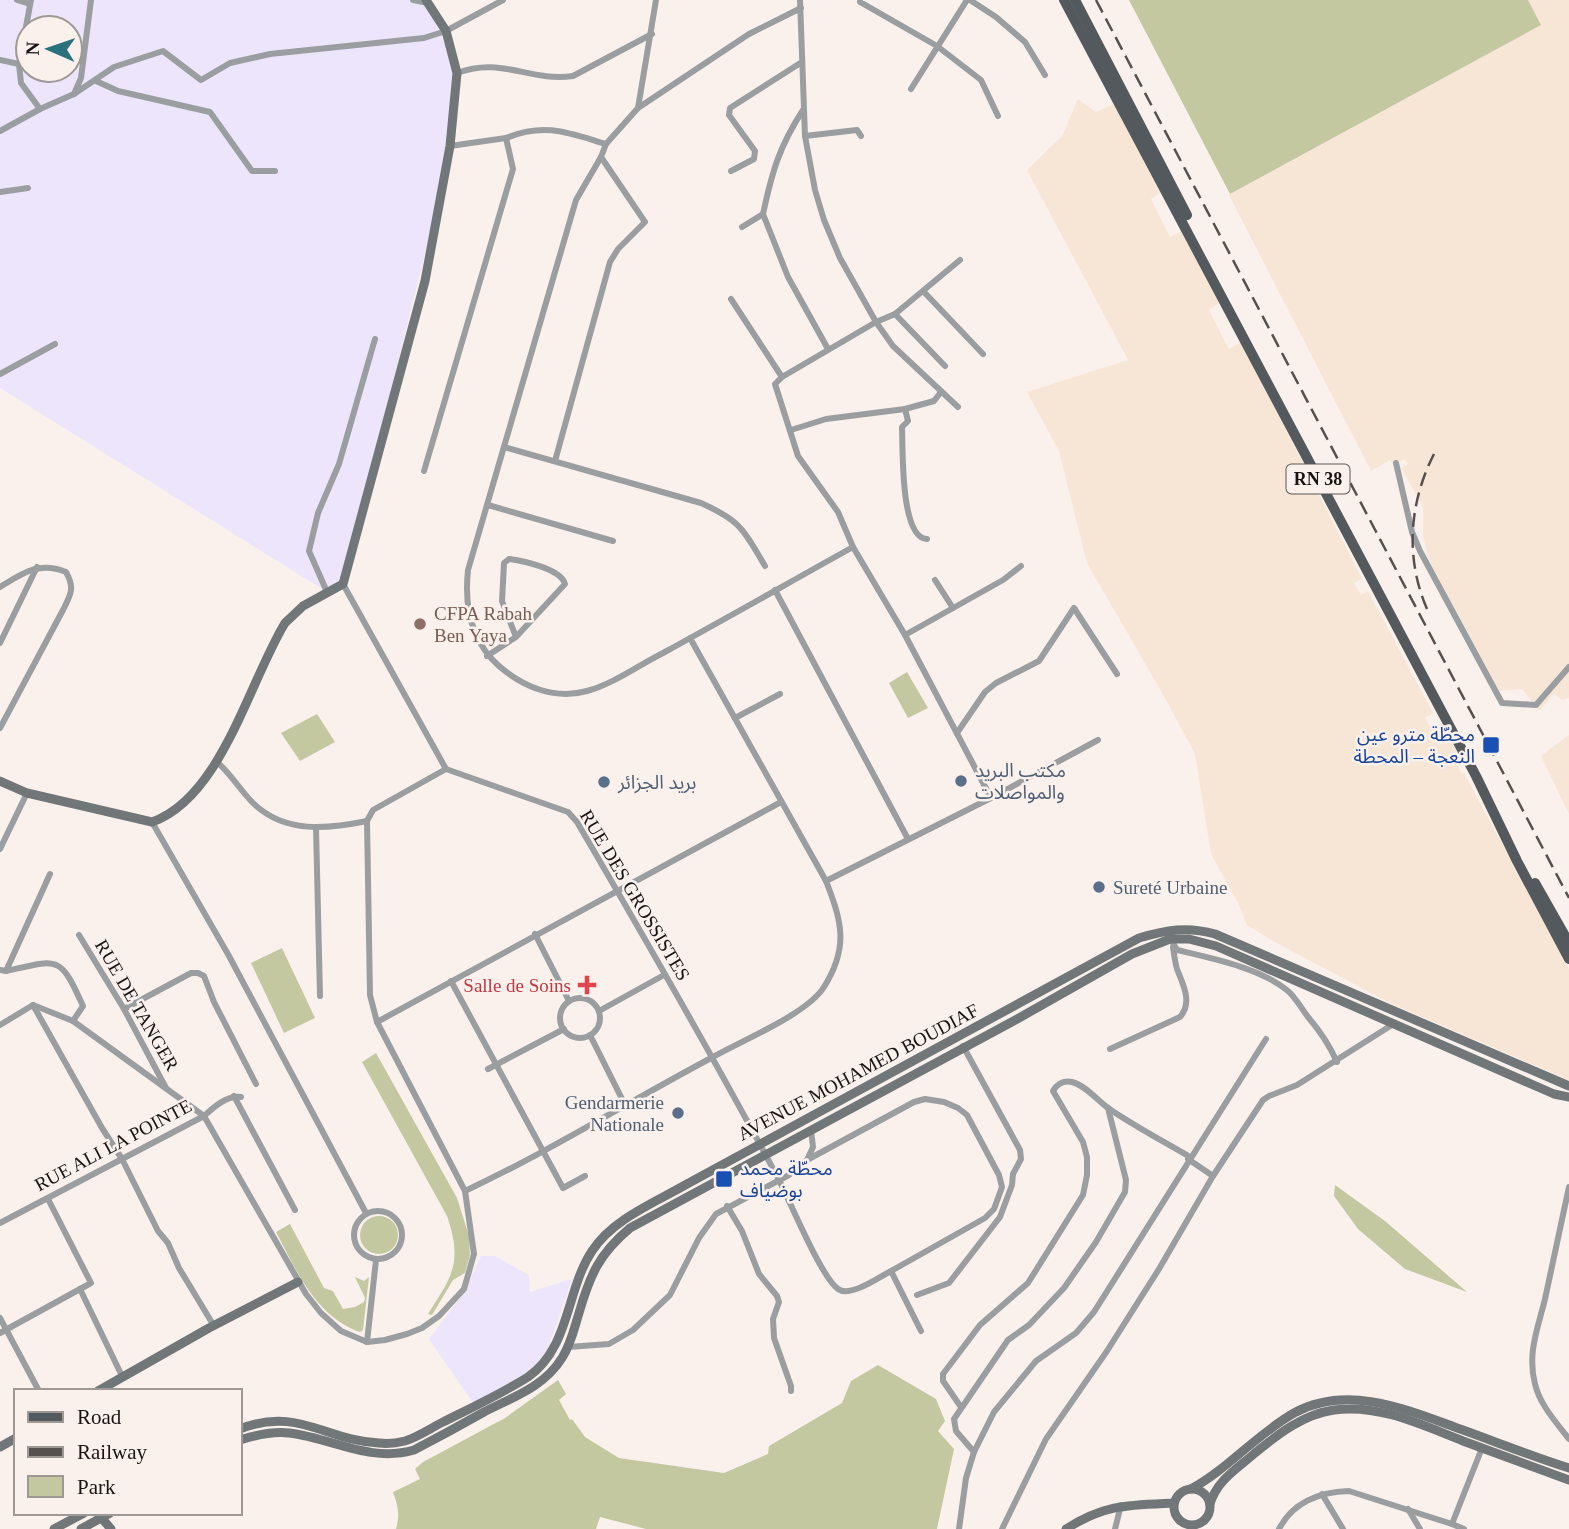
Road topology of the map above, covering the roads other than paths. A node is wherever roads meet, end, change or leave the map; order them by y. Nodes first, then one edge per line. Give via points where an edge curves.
1 (17, 0) edge
2 (92, 0) edge
3 (413, 0) edge
4 (503, 0) edge
5 (656, 0) edge
6 (860, 0) edge
7 (969, 0) edge
8 (1064, 0) edge
9 (1075, 0) edge
10 (31, 2) edge
11 (427, 2) edge
12 (801, 4) edge
13 (446, 31) junction
14 (652, 34) junction
15 (937, 46) junction
16 (802, 62) junction
17 (457, 73) junction
18 (1045, 75) dead end
19 (96, 81) junction
20 (22, 84) edge
21 (911, 89) dead end
22 (74, 94) junction
23 (40, 108) junction
24 (638, 108) junction
25 (804, 109) junction
26 (998, 116) dead end
27 (1138, 127) junction
28 (0, 131) edge
29 (806, 136) junction
30 (861, 136) dead end
31 (506, 138) junction
32 (606, 144) junction
33 (450, 146) junction
34 (601, 157) junction
35 (275, 170) dead end
36 (731, 171) dead end
37 (28, 188) dead end
38 (0, 192) edge
39 (763, 214) junction
40 (742, 228) dead end
41 (960, 260) dead end
42 (924, 292) junction
43 (732, 299) dead end
44 (895, 314) junction
45 (876, 322) junction
46 (375, 339) dead end
47 (55, 344) dead end
48 (828, 349) junction
49 (983, 354) dead end
50 (946, 366) dead end
51 (0, 374) edge
52 (782, 377) junction
53 (941, 392) junction
54 (958, 407) dead end
55 (905, 409) junction
56 (791, 429) junction
57 (505, 447) junction
58 (555, 460) junction
59 (1396, 464) dead end
60 (424, 471) dead end
61 (488, 505) junction
62 (927, 539) dead end
63 (613, 541) dead end
64 (853, 547) junction
65 (765, 566) dead end
66 (1021, 566) dead end
67 (37, 567) junction
68 (935, 580) dead end
69 (343, 584) junction
70 (0, 587) edge
71 (775, 590) junction
72 (327, 592) junction
73 (953, 608) junction
74 (905, 635) junction
75 (516, 637) junction
76 (690, 638) junction
77 (0, 643) edge
78 (487, 656) junction
79 (1569, 667) edge
80 (1117, 674) dead end
81 (780, 694) dead end
82 (735, 718) junction
83 (0, 728) edge
84 (957, 733) junction
85 (1098, 740) dead end
86 (216, 762) junction
87 (446, 769) junction
88 (0, 780) edge
89 (27, 793) junction
90 (991, 798) junction
91 (781, 802) junction
92 (367, 821) junction
93 (152, 822) junction
94 (316, 828) junction
95 (908, 839) junction
96 (0, 849) edge
97 (50, 874) dead end
98 (826, 881) junction
99 (617, 890) junction
100 (535, 934) junction
101 (79, 935) dead end
102 (1170, 938) junction
103 (1569, 943) edge
104 (1569, 959) edge
105 (3, 971) edge
106 (664, 975) junction
107 (451, 981) junction
108 (320, 996) dead end
109 (569, 1001) junction
110 (33, 1005) junction
111 (124, 1009) junction
112 (599, 1011) junction
113 (74, 1021) junction
114 (377, 1022) junction
115 (1395, 1023) junction
116 (0, 1025) edge
117 (564, 1029) junction
118 (590, 1035) junction
119 (1266, 1039) dead end
120 (963, 1046) junction
121 (1110, 1049) dead end
122 (713, 1056) junction
123 (1337, 1062) junction
124 (498, 1065) junction
125 (488, 1069) dead end
126 (256, 1084) dead end
127 (1569, 1086) edge
128 (167, 1091) junction
129 (1569, 1097) edge
130 (625, 1105) junction
131 (1108, 1108) junction
132 (204, 1116) junction
133 (811, 1130) junction
134 (760, 1145) junction
135 (544, 1151) junction
136 (765, 1155) junction
137 (1189, 1158) junction
138 (122, 1159) junction
139 (807, 1160) junction
140 (585, 1176) dead end
141 (1213, 1176) junction
142 (779, 1181) junction
143 (1569, 1187) edge
144 (464, 1191) junction
145 (48, 1199) junction
146 (727, 1206) junction
147 (295, 1210) dead end
148 (366, 1213) junction
149 (0, 1223) edge
150 (376, 1260) junction
151 (891, 1271) junction
152 (298, 1282) junction
153 (80, 1289) junction
154 (917, 1295) dead end
155 (0, 1318) edge
156 (214, 1326) junction
157 (3, 1331) edge
158 (921, 1331) dead end
159 (367, 1342) junction
160 (568, 1347) junction
161 (122, 1376) junction
162 (38, 1389) edge
163 (101, 1389) edge
164 (791, 1391) dead end
165 (961, 1407) junction
166 (242, 1429) edge
167 (242, 1439) edge
168 (1569, 1439) edge
169 (1482, 1448) junction
170 (974, 1452) junction
171 (1568, 1474) edge
172 (1191, 1489) junction
173 (1322, 1494) junction
174 (1174, 1503) junction
175 (1210, 1504) junction
176 (1121, 1505) junction
177 (1408, 1509) junction
178 (79, 1515) edge
179 (103, 1515) edge
180 (1452, 1524) junction
181 (1181, 1525) edge
182 (1204, 1525) edge
183 (1074, 1526) edge
184 (54, 1529) edge
185 (81, 1529) edge
186 (959, 1529) edge
187 (1002, 1529) edge
188 (1066, 1529) edge
189 (1115, 1529) edge
190 (1279, 1529) edge
191 (1343, 1529) edge
192 (1420, 1529) edge
193 (1464, 1529) edge

1 - 10 street
2 - 22 street via 81,78
3 - 11 street
4 - 13 street
5 - 14 street
6 - 15 street
7 - 15 street
7 - 18 street via 1025,42
8 - 27 main road, RN 38
9 - 27 main road, RN 38
11 - 13 main road
12 - 16 street
12 - 24 street
13 - 17 main road
13 - 19 street via 424,38 270,54 230,63 201,80 163,51 114,67
14 - 17 street via 573,76 533,75 492,66
14 - 24 street
15 - 21 street
15 - 26 street via 981,80
16 - 25 street
16 - 36 street via 730,108 729,115 755,151 754,159
17 - 33 main road
19 - 22 street
19 - 35 street via 118,91 211,112 252,171
20 - 23 street
22 - 23 street
23 - 28 street
24 - 32 street
25 - 29 street
25 - 39 street via 777,157
27 - 103 main road, RN 38
27 - 104 main road, RN 38
29 - 30 street via 857,130
29 - 45 street via 824,220
31 - 32 street via 540,129 561,130
31 - 33 street
31 - 60 street via 511,180
32 - 34 street
33 - 69 main road via 425,281
34 - 57 street via 576,200
34 - 58 street via 645,222 610,262
37 - 38 street
39 - 40 street
39 - 48 street via 788,277
41 - 42 street
42 - 44 street
42 - 49 street
43 - 52 street
44 - 45 street
44 - 50 street
45 - 48 street
45 - 53 street via 892,346
46 - 72 street via 309,551
47 - 51 street
48 - 52 street
52 - 56 street via 775,384
53 - 54 street
53 - 55 street via 933,401
55 - 56 street via 826,419
55 - 62 street via 905,495 912,526 917,535
56 - 64 street via 798,456 838,512
57 - 58 street
57 - 61 street
58 - 65 street via 701,503 730,517
59 - 79 street via 1420,551 1502,703 1536,705
61 - 63 street
61 - 78 street via 466,592 468,614
64 - 71 street
64 - 74 street
66 - 73 street
67 - 70 street
67 - 77 street
67 - 83 street via 66,572 72,583 70,595
68 - 73 street
69 - 72 main road
69 - 87 street
71 - 76 street
71 - 95 street
72 - 86 main road via 285,623
73 - 74 street
74 - 84 street
75 - 75 street via 565,584 560,575 509,559 504,563 502,601
75 - 78 street
76 - 78 street via 587,691 558,694 531,688
76 - 82 street
80 - 84 street via 1074,608 1039,661 985,692
81 - 82 street
82 - 91 street
84 - 90 street
85 - 90 street
86 - 93 main road via 189,799
86 - 94 street via 270,815
87 - 92 street via 373,810
87 - 99 street, RUE DES GROSSISTES via 568,812
88 - 89 main road
89 - 93 main road
89 - 96 street
90 - 95 street
91 - 98 street
91 - 99 street
92 - 94 street
92 - 114 street via 370,995
93 - 148 street
94 - 108 street
95 - 98 street
97 - 105 street
98 - 122 street via 841,931 840,953 823,990 794,1015
99 - 100 street
99 - 106 street, RUE DES GROSSISTES
100 - 107 street
100 - 109 street
101 - 111 street, RUE DE TANGER
102 - 115 main road, AVENUE MOHAMED BOUDIAF via 1216,946
102 - 120 main road, AVENUE MOHAMED BOUDIAF
102 - 121 street via 1186,992 1185,1012
102 - 123 street via 1179,950 1281,986 1319,1029
102 - 127 main road, AVENUE MOHAMED BOUDIAF via 1200,930 1215,934
102 - 134 main road, AVENUE MOHAMED BOUDIAF via 1139,939
105 - 113 street via 44,962 68,972 83,1006
106 - 112 street
106 - 122 street, RUE DES GROSSISTES
107 - 114 street
107 - 124 street
109 - 112 street via 583,998
109 - 117 street via 560,1014
110 - 113 street
110 - 116 street
110 - 138 street
111 - 126 street via 191,972 204,976
111 - 128 street, RUE DE TANGER
112 - 118 street via 598,1027
113 - 128 street
114 - 144 street
115 - 123 street
115 - 129 main road, AVENUE MOHAMED BOUDIAF
117 - 118 street via 579,1038
117 - 124 street
118 - 130 street
119 - 137 street
120 - 133 main road, AVENUE MOHAMED BOUDIAF
120 - 154 street via 1021,1159 1000,1217 962,1268 949,1283
122 - 130 street
122 - 134 street, RUE DES GROSSISTES
123 - 141 street via 1263,1100
124 - 125 street
124 - 135 street
128 - 132 street
130 - 135 street
131 - 137 street
131 - 165 street via 1125,1192 1064,1288 1008,1340
131 - 165 street via 1072,1082 1060,1083 1053,1091 1083,1142 1087,1166 1083,1195 1028,1283 980,1325 943,1374
132 - 138 street, RUE ALI LA POINTE
132 - 147 street, RUE ALI LA POINTE via 215,1105 238,1097
132 - 152 street
133 - 136 main road, AVENUE MOHAMED BOUDIAF
133 - 139 street, AVENUE MOHAMED BOUDIAF via 813,1147
134 - 136 street, RUE DES GROSSISTES
134 - 166 main road, AVENUE MOHAMED BOUDIAF via 614,1227 592,1251 560,1336 542,1363 529,1376 481,1403 405,1441 390,1443 359,1440 299,1422 278,1420
135 - 140 street via 563,1188
135 - 144 street
136 - 142 street, RUE DES GROSSISTES
136 - 160 main road, AVENUE MOHAMED BOUDIAF via 614,1241 588,1282
137 - 141 street
137 - 170 street via 1094,1312 1076,1333 1021,1377 994,1412
138 - 145 street, RUE ALI LA POINTE
138 - 156 street
139 - 142 street
139 - 151 street via 914,1102 944,1102 967,1115 999,1175 1000,1198 985,1218
141 - 187 street via 1107,1351 1046,1439
142 - 146 street
142 - 151 street, RUE DES GROSSISTES via 836,1288 852,1291
143 - 168 street via 1531,1363 1542,1403
144 - 159 street via 474,1254 464,1289 422,1328
145 - 149 street, RUE ALI LA POINTE
145 - 153 street via 91,1283
146 - 160 street via 704,1231 670,1295 633,1330 610,1344
146 - 164 street via 759,1274 777,1296 774,1338
148 - 150 street via 357,1223 354,1239 363,1254
148 - 150 street via 388,1213 397,1220 402,1234 394,1253
150 - 159 street
151 - 158 street
152 - 156 main road
152 - 159 street via 341,1331
153 - 157 street
153 - 161 street
155 - 157 street
156 - 161 main road
157 - 162 street
160 - 167 main road, AVENUE MOHAMED BOUDIAF via 547,1376 523,1394 411,1451 361,1452 289,1433
161 - 163 main road
165 - 170 street via 953,1426
169 - 171 main road
169 - 175 main road via 1379,1411 1332,1410 1272,1440 1216,1488
169 - 180 street
170 - 186 street
171 - 172 main road via 1407,1410 1377,1402 1337,1401 1296,1412
172 - 174 main road via 1180,1493
172 - 175 main road via 1204,1493
173 - 177 street via 1349,1491
173 - 190 street via 1294,1509
173 - 191 street
174 - 176 main road
174 - 181 main road
175 - 182 main road
176 - 183 main road
176 - 189 street
177 - 180 street
177 - 192 street
178 - 184 main road
179 - 185 main road
180 - 193 street
181 - 182 main road
183 - 188 main road

